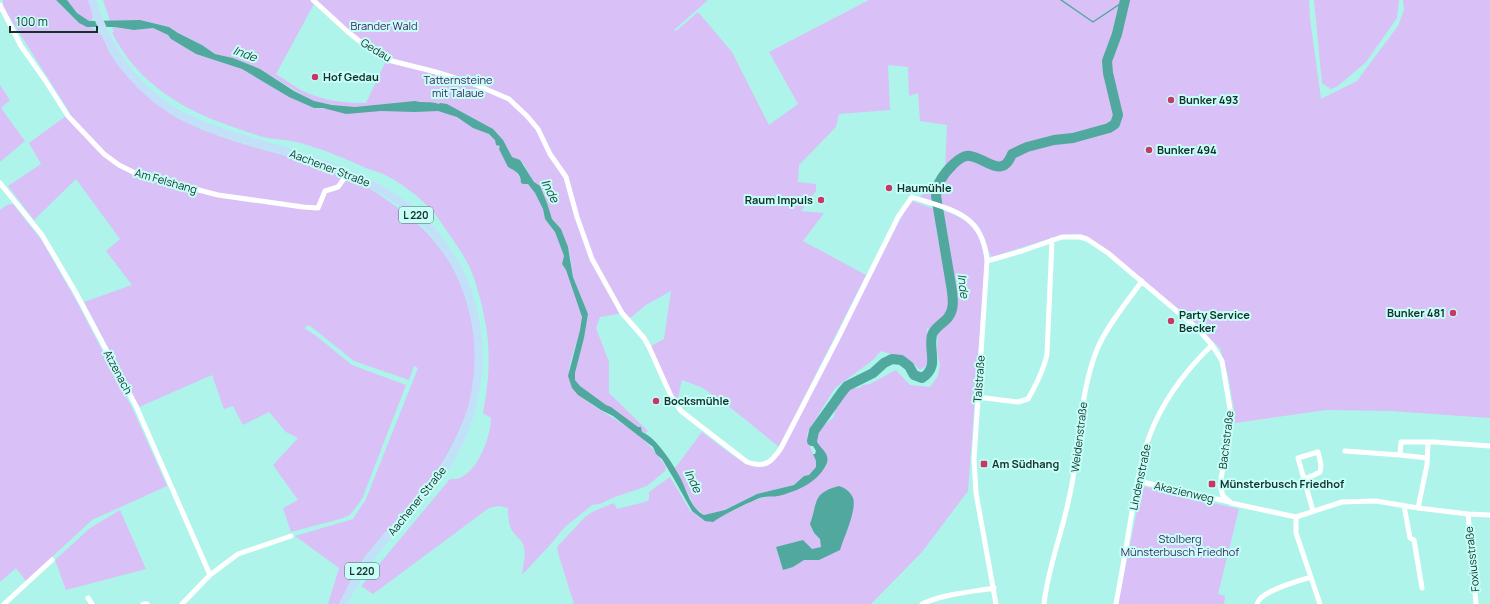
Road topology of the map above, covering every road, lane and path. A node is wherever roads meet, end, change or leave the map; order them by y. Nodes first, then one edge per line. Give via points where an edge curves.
1 (92, 0) edge
2 (313, 0) edge
3 (0, 5) edge
4 (348, 172) junction
5 (0, 183) edge
6 (912, 198) joint
7 (1052, 240) junction
8 (987, 262) junction
9 (1142, 281) junction
10 (1212, 345) junction
11 (977, 397) junction
12 (1428, 443) junction
13 (1490, 446) edge
14 (1345, 451) dead end
15 (1400, 456) junction
16 (1427, 458) junction
17 (1304, 479) junction
18 (1138, 480) junction
19 (1231, 503) junction
20 (1404, 506) junction
21 (1418, 508) junction
22 (1313, 511) junction
23 (1468, 514) junction
24 (1490, 515) edge
25 (1296, 517) junction
26 (291, 536) dead end
27 (52, 560) dead end
28 (210, 575) junction
29 (1311, 577) junction
30 (994, 588) junction
31 (1422, 588) dead end
32 (88, 598) dead end
33 (4, 604) edge
34 (92, 604) edge
35 (142, 604) edge
36 (147, 604) edge
37 (182, 604) edge
38 (343, 604) edge
39 (922, 604) edge
40 (996, 604) edge
41 (1044, 604) edge
42 (1116, 604) edge
43 (1257, 604) edge
44 (1320, 604) edge
45 (1476, 604) edge

1 - 4 main road, Aachener Straße / L 220 via 104,33 114,51 138,83 168,108 231,135
2 - 6 street, Gedau via 348,32 388,60 474,84 509,99 527,116 538,129 550,154 566,177 592,259 622,313 644,338 671,396 681,411 747,462 756,465 774,459 781,448 898,217
3 - 4 street, Am Felshang via 21,46 68,116 104,154 137,174 218,195 318,208 325,191 338,187
4 - 38 main road, Aachener Straße / L 220 via 404,204 432,229 446,247 467,290 477,331 479,354 477,383 460,441 443,471 377,549
5 - 28 street, Atzenach via 42,235 80,300 136,406
6 - 8 street, Talstraße via 967,218 975,225 984,241
7 - 8 street, Bachstraße
7 - 9 street, Bachstraße via 1071,236 1087,239
7 - 11 street via 1047,354 1031,393 1028,398 1018,402
8 - 11 street, Talstraße
9 - 10 street, Bachstraße via 1198,329
9 - 41 street, Weidenstraße via 1098,347 1089,375 1083,401 1073,482 1049,573
10 - 18 street, Lindenstraße via 1185,375 1156,420 1144,453
10 - 19 street, Bachstraße via 1222,361 1230,409 1230,426 1220,485 1224,496
11 - 30 street, Talstraße via 974,459 976,490
12 - 13 street
12 - 15 street via 1401,442
12 - 16 street
14 - 15 street
15 - 16 street
16 - 21 street
17 - 17 street via 1298,458 1318,452 1320,472
17 - 22 street
18 - 19 street, Akazienweg
18 - 42 street, Lindenstraße
19 - 25 street
20 - 21 street
20 - 22 street via 1376,501 1347,502
20 - 31 street via 1410,538 1414,540
21 - 23 street
22 - 25 street
23 - 24 street
23 - 45 street, Foxiusstraße
25 - 29 street via 1296,532
26 - 28 street via 238,554
27 - 33 street
28 - 37 street
29 - 43 street via 1266,593
29 - 44 street
30 - 39 street via 954,594
30 - 40 street, Talstraße
32 - 34 street
35 - 36 street

